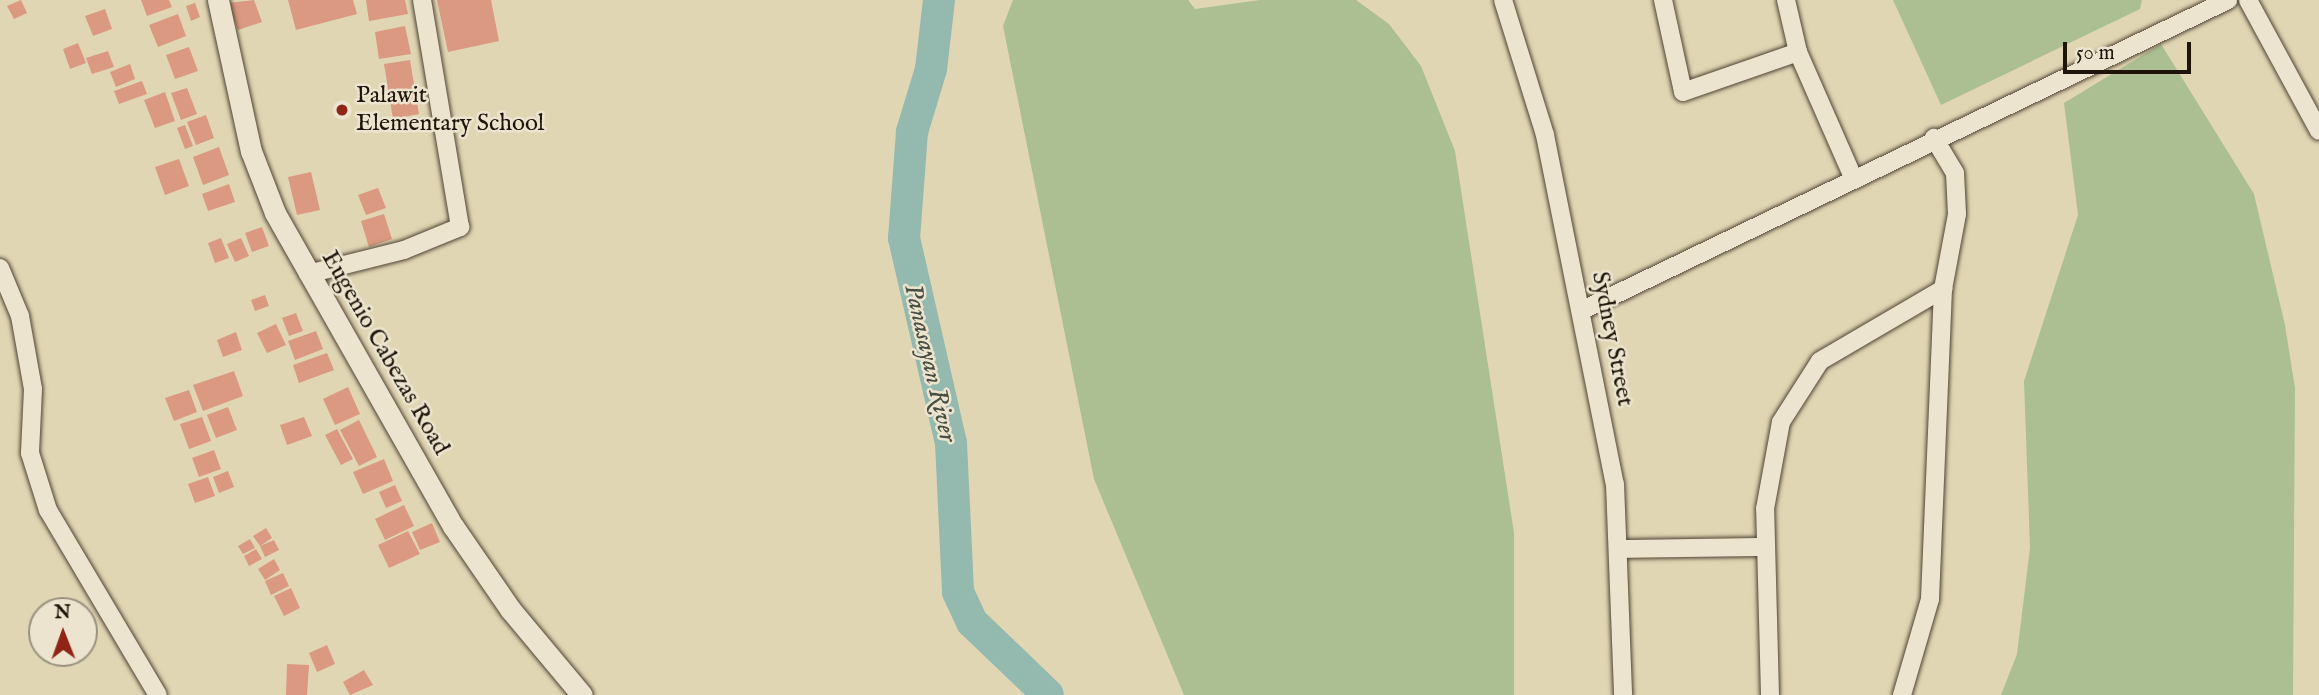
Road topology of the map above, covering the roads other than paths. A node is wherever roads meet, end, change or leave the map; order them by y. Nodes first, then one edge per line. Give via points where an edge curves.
1 (218, 0) edge
2 (422, 0) edge
3 (1503, 0) edge
4 (1663, 0) edge
5 (1786, 0) edge
6 (2228, 0) edge
7 (2248, 0) edge
8 (1798, 52) junction
9 (2319, 131) edge
10 (1934, 138) junction
11 (1853, 177) junction
12 (0, 268) edge
13 (309, 274) junction
14 (1943, 289) junction
15 (1583, 310) junction
16 (1766, 547) junction
17 (1621, 549) junction
18 (158, 695) edge
19 (582, 695) edge
20 (1623, 695) edge
21 (1770, 695) edge
22 (1902, 695) edge

1 - 13 street, Eugenio Cabezas Road via 251,150 275,213
2 - 13 street via 460,227 404,250
3 - 15 street, Sydney Street via 1545,135
4 - 8 street via 1684,92
5 - 8 street
6 - 10 street
7 - 9 street
8 - 11 street
10 - 11 street
10 - 14 street via 1955,173 1956,214
11 - 15 street
12 - 18 street via 20,316 33,389 30,453 48,510
13 - 19 street, Eugenio Cabezas Road via 453,526 510,609
14 - 16 street via 1820,361 1801,383 1781,422 1771,460
14 - 22 street via 1930,599
15 - 17 street, Sydney Street
16 - 17 street
16 - 21 street
17 - 20 street, Sydney Street

